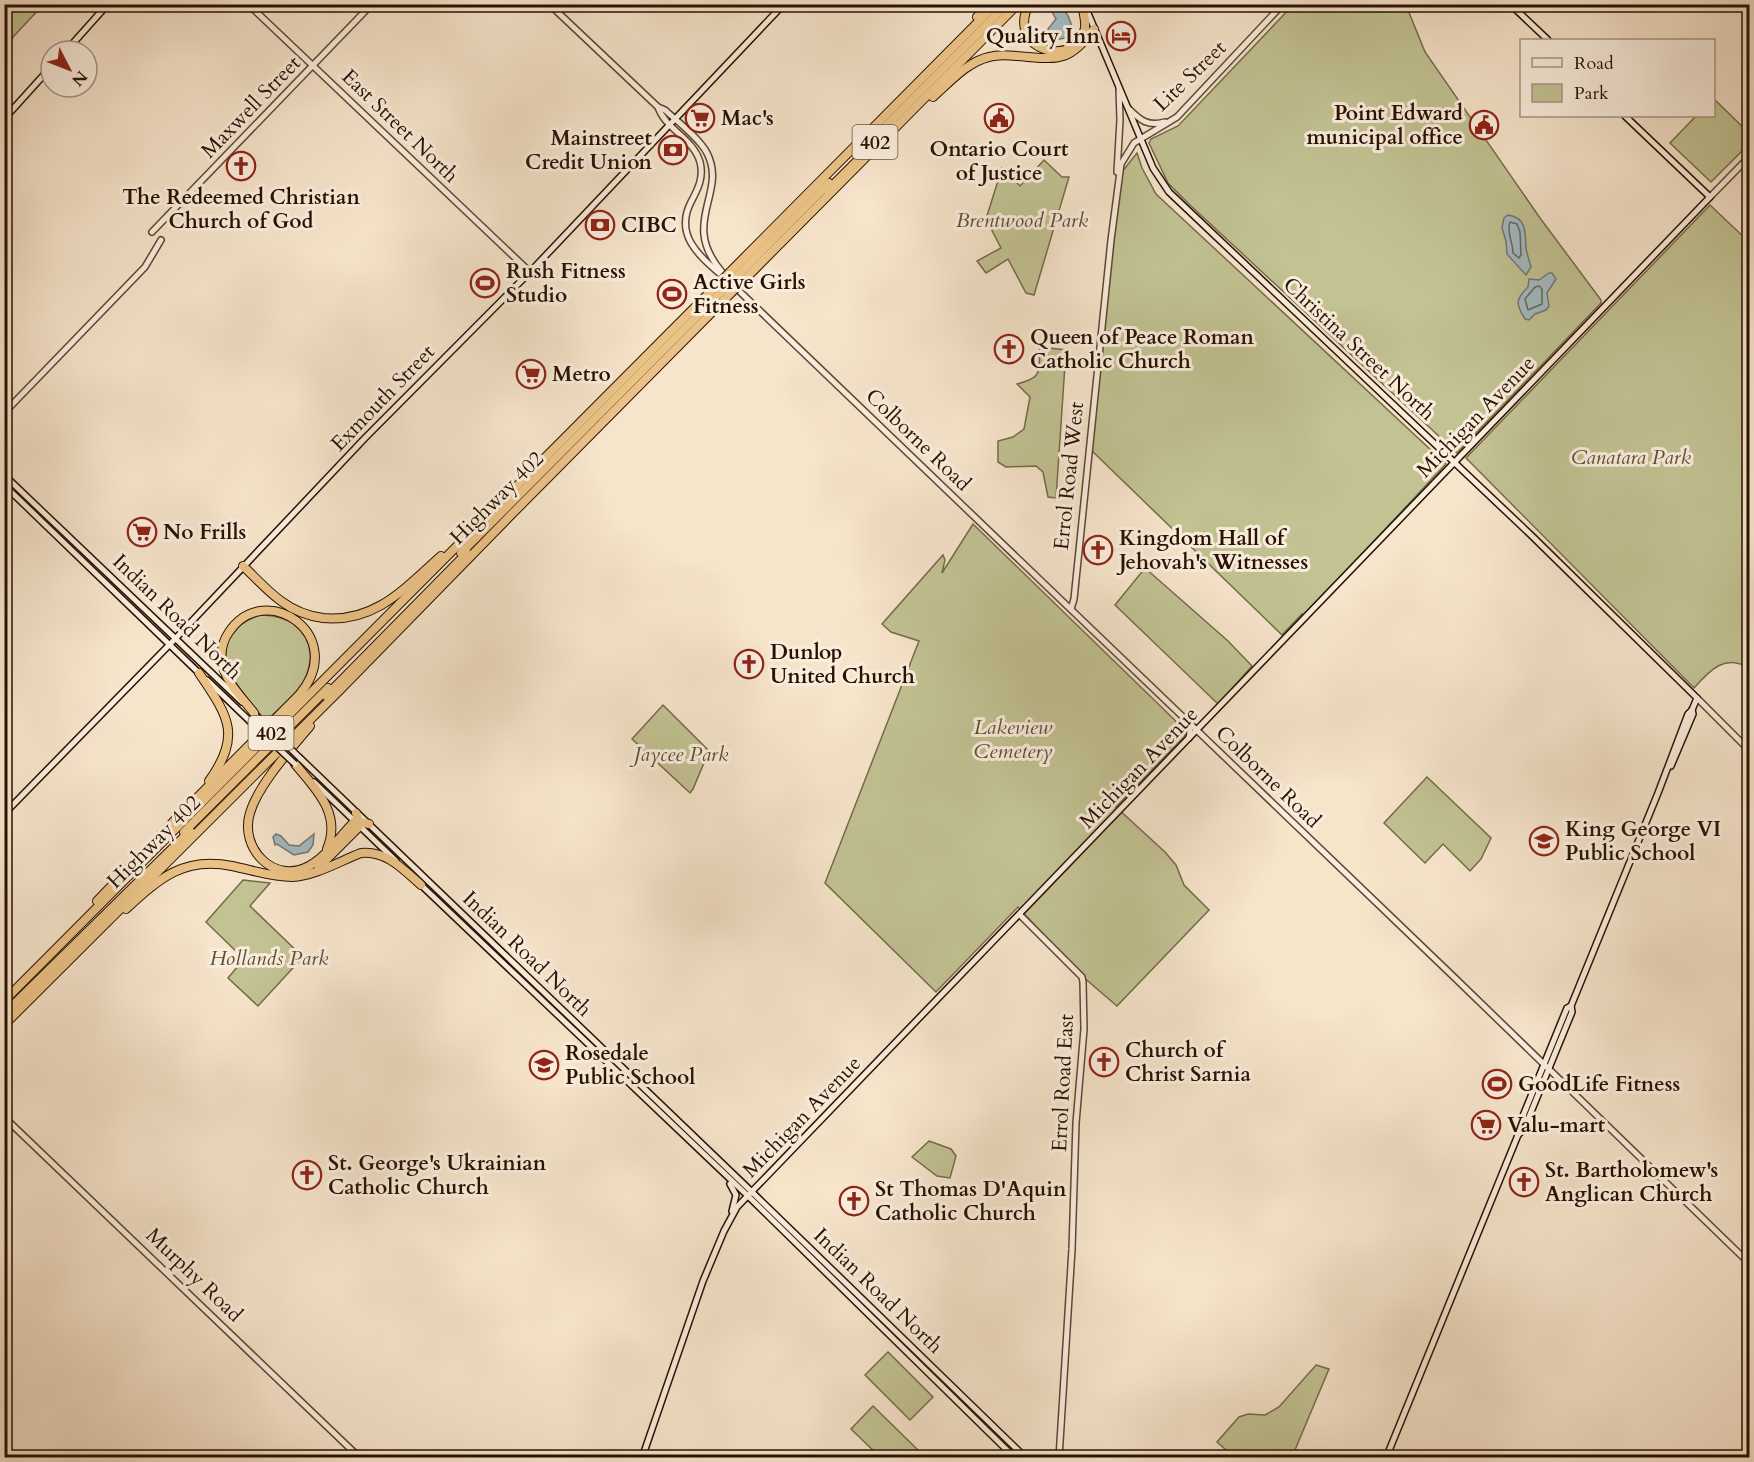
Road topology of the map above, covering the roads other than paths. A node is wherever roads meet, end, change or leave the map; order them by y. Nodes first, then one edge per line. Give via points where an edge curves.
1 (108, 4) edge
2 (248, 4) edge
3 (372, 4) edge
4 (549, 4) edge
5 (784, 4) edge
6 (989, 4) edge
7 (996, 4) edge
8 (1007, 4) edge
9 (1013, 4) edge
10 (1018, 4) edge
11 (1029, 4) edge
12 (1083, 4) edge
13 (1283, 4) edge
14 (1510, 4) edge
15 (1094, 29) junction
16 (77, 39) edge
17 (1547, 39) edge
18 (313, 66) junction
19 (39, 80) edge
20 (1119, 87) junction
21 (1128, 108) junction
22 (1182, 112) junction
23 (1626, 117) edge
24 (4, 118) edge
25 (672, 121) junction
26 (887, 138) junction
27 (1140, 138) junction
28 (858, 143) junction
29 (1749, 156) edge
30 (1117, 179) junction
31 (1710, 197) junction
32 (152, 232) dead end
33 (161, 240) dead end
34 (530, 272) junction
35 (732, 284) junction
36 (4, 413) edge
37 (1455, 462) junction
38 (538, 465) junction
39 (4, 475) edge
40 (4, 485) edge
41 (243, 566) junction
42 (1071, 609) junction
43 (175, 639) junction
44 (169, 645) junction
45 (199, 673) junction
46 (341, 689) junction
47 (1697, 698) junction
48 (254, 713) junction
49 (1187, 722) junction
50 (1197, 731) junction
51 (1187, 741) junction
52 (1749, 751) edge
53 (297, 761) junction
54 (4, 814) edge
55 (357, 820) junction
56 (174, 821) junction
57 (369, 824) joint
58 (320, 858) junction
59 (313, 872) junction
60 (421, 885) junction
61 (1020, 915) junction
62 (77, 953) junction
63 (4, 999) edge
64 (4, 1014) edge
65 (4, 1025) edge
66 (1546, 1067) junction
67 (4, 1117) edge
68 (720, 1170) junction
69 (750, 1194) junction
70 (724, 1231) junction
71 (1749, 1264) edge
72 (360, 1458) edge
73 (642, 1458) edge
74 (1015, 1458) edge
75 (1026, 1458) edge
76 (1059, 1458) edge
77 (1386, 1458) edge

1 - 16 main road
2 - 18 main road, East Street North
3 - 18 main road, Maxwell Street
4 - 25 main road via 658,108 665,110
5 - 25 main road, Exmouth Street
6 - 28 highway
7 - 28 highway, Highway 402 / 402
8 - 35 highway
9 - 35 highway, Highway 402 / 402
10 - 26 highway
11 - 12 highway via 1023,20 1027,36 1038,47 1055,52 1072,46 1083,33
12 - 15 main road, Christina Street North
13 - 22 main road, Lite Street
14 - 17 main road
15 - 20 main road, Christina Street North
15 - 26 highway via 1083,44 1064,57 996,56 972,64
18 - 32 main road, Maxwell Street
18 - 34 main road, East Street North
19 - 24 main road
20 - 21 main road, Christina Street North
20 - 30 main road
21 - 22 main road via 1140,120 1153,124
21 - 27 main road, Christina Street North
22 - 27 main road, Lite Street
23 - 31 main road
25 - 34 main road, Exmouth Street
25 - 35 main road, Colborne Road via 703,147 711,163 712,183 703,229 705,244 711,260
25 - 35 main road, Colborne Road via 701,165 700,186 687,213 686,230 691,245
26 - 35 highway
27 - 30 main road, Errol Road West via 1125,155
27 - 37 main road, Christina Street North via 1157,176 1179,202
28 - 35 highway, Highway 402 / 402
29 - 31 main road, Michigan Avenue
30 - 42 main road, Errol Road West
31 - 37 main road, Michigan Avenue
33 - 36 main road via 145,267
34 - 41 main road, Exmouth Street
35 - 38 highway, Highway 402 / 402
35 - 42 main road, Colborne Road
35 - 46 highway
35 - 64 highway, Highway 402 / 402 via 292,732
37 - 47 main road, Christina Street North
37 - 50 main road, Michigan Avenue
38 - 41 highway via 403,590 383,605 357,616 339,619 299,612
38 - 63 highway, Highway 402 / 402
39 - 43 main road, Indian Road North
40 - 44 main road, Indian Road North
41 - 43 main road, Exmouth Street
42 - 49 main road, Colborne Road
43 - 44 main road, Exmouth Street
43 - 48 main road, Indian Road North
44 - 45 main road, Indian Road North
44 - 54 main road, Exmouth Street
45 - 53 main road, Indian Road North, bridge
45 - 56 highway via 224,711 229,741 215,773
46 - 58 highway via 275,770 249,818 251,846 270,866 296,870
46 - 62 highway
47 - 52 main road, Christina Street North
47 - 66 main road
48 - 53 main road, Indian Road North, bridge
48 - 56 highway via 225,674 223,644 232,627 245,617 263,611 283,614 300,624 312,643 315,660 309,681 299,696
49 - 50 main road, Colborne Road
49 - 51 main road
50 - 51 main road, Michigan Avenue
50 - 66 main road, Colborne Road
51 - 61 main road, Michigan Avenue
53 - 55 main road, Indian Road North
53 - 58 highway via 330,814 331,838
55 - 57 highway
55 - 58 highway
55 - 59 highway via 332,856
55 - 60 main road, Indian Road North
56 - 63 highway
57 - 69 main road, Indian Road North
59 - 60 highway via 369,852 397,864
59 - 62 highway via 276,876 212,864 176,870 146,891
60 - 68 main road, Indian Road North
61 - 69 main road, Michigan Avenue
61 - 76 main road, Errol Road East via 1082,976 1083,982 1084,1029
62 - 65 highway
66 - 71 main road, Colborne Road
66 - 77 main road
67 - 72 main road, Murphy Road
68 - 69 main road, Indian Road North
68 - 70 main road via 735,1189 736,1198
69 - 70 main road, Michigan Avenue
69 - 74 main road, Indian Road North
69 - 75 main road, Indian Road North
70 - 73 main road, Michigan Avenue

